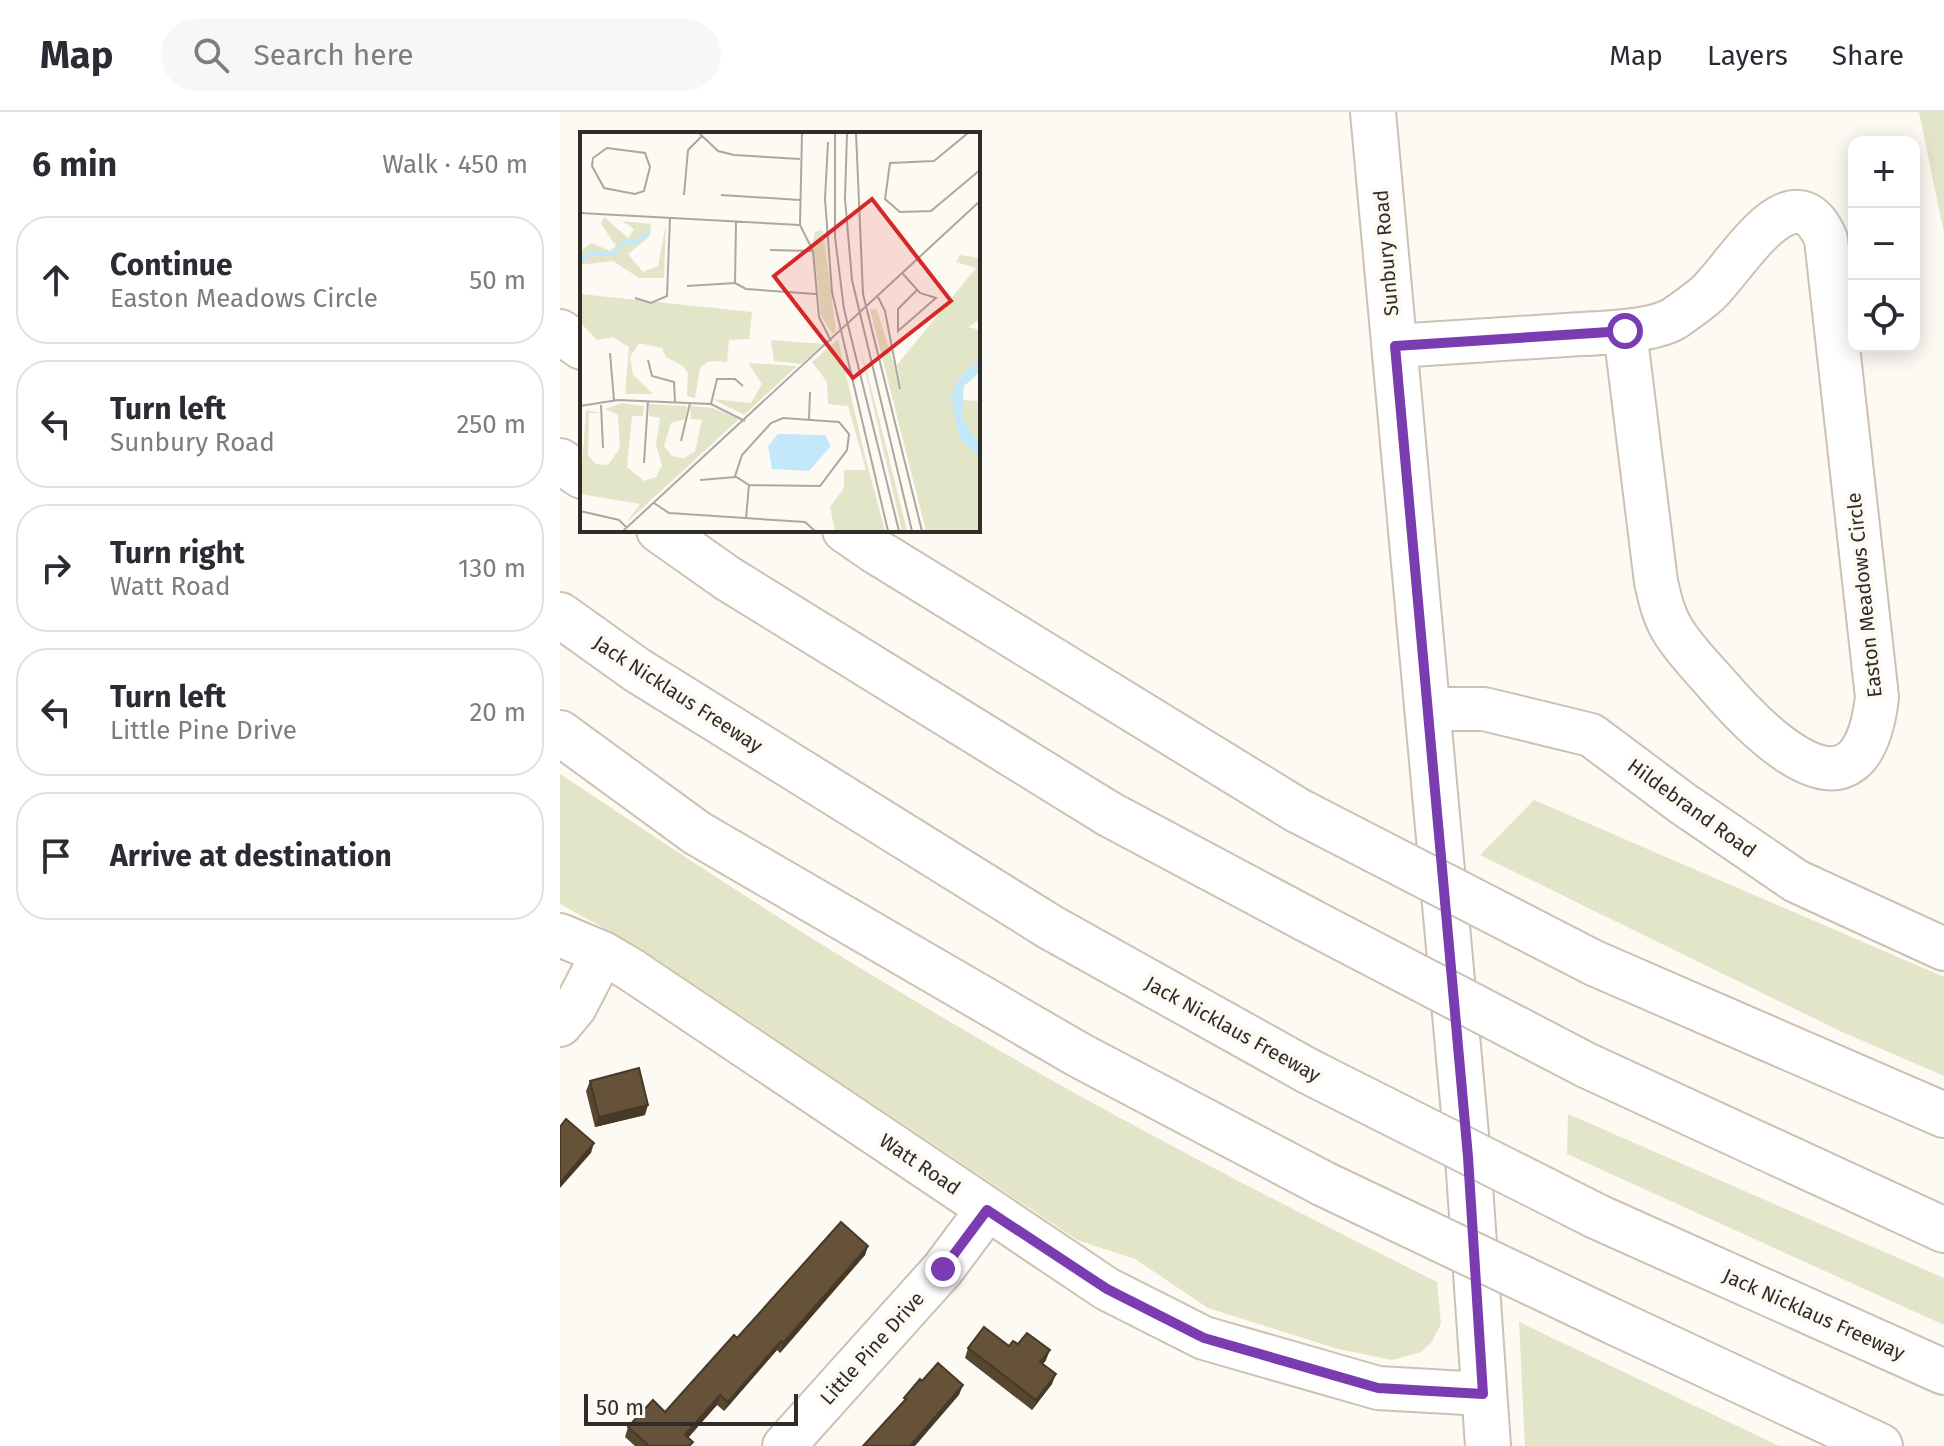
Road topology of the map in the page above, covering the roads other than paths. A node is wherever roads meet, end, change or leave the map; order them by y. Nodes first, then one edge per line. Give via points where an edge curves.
1 (1373, 112) edge
2 (1625, 331) junction
3 (560, 332) edge
4 (580, 346) edge
5 (1395, 346) junction
6 (560, 461) edge
7 (580, 475) edge
8 (662, 532) edge
9 (848, 532) edge
10 (560, 615) edge
11 (1428, 709) junction
12 (560, 733) edge
13 (560, 935) edge
14 (1944, 949) edge
15 (603, 953) junction
16 (560, 1025) edge
17 (1944, 1115) edge
18 (987, 1210) junction
19 (1944, 1230) edge
20 (1944, 1372) edge
21 (1483, 1394) junction
22 (784, 1446) edge
23 (1488, 1446) edge
24 (1880, 1446) edge

1 - 5 main road, Sunbury Road
2 - 2 street, Easton Meadows Circle via 1671,320 1708,293 1779,216 1796,210 1819,223 1826,239 1877,697 1868,742 1843,765 1826,769 1808,764 1778,745 1709,676 1663,612
2 - 5 street, Easton Meadows Circle
3 - 4 main road
5 - 11 main road, Sunbury Road
6 - 7 main road
8 - 19 main road, bridge via 727,578 1109,814 1586,1065
9 - 17 main road, bridge via 1297,810 1594,963
10 - 20 main road, Jack Nicklaus Freeway, bridge via 637,670 1050,927 1308,1071 1598,1217
11 - 14 street, Hildebrand Road via 1484,709 1591,735 1796,881
11 - 21 main road, Sunbury Road via 1468,1157
12 - 24 main road, bridge via 697,833 1079,1055 1324,1184
13 - 15 street, Watt Road
15 - 16 street
15 - 18 street, Watt Road
18 - 21 street, Watt Road via 1107,1289 1204,1338 1378,1388
18 - 22 street, Little Pine Drive via 943,1269
21 - 23 main road, Sunbury Road

